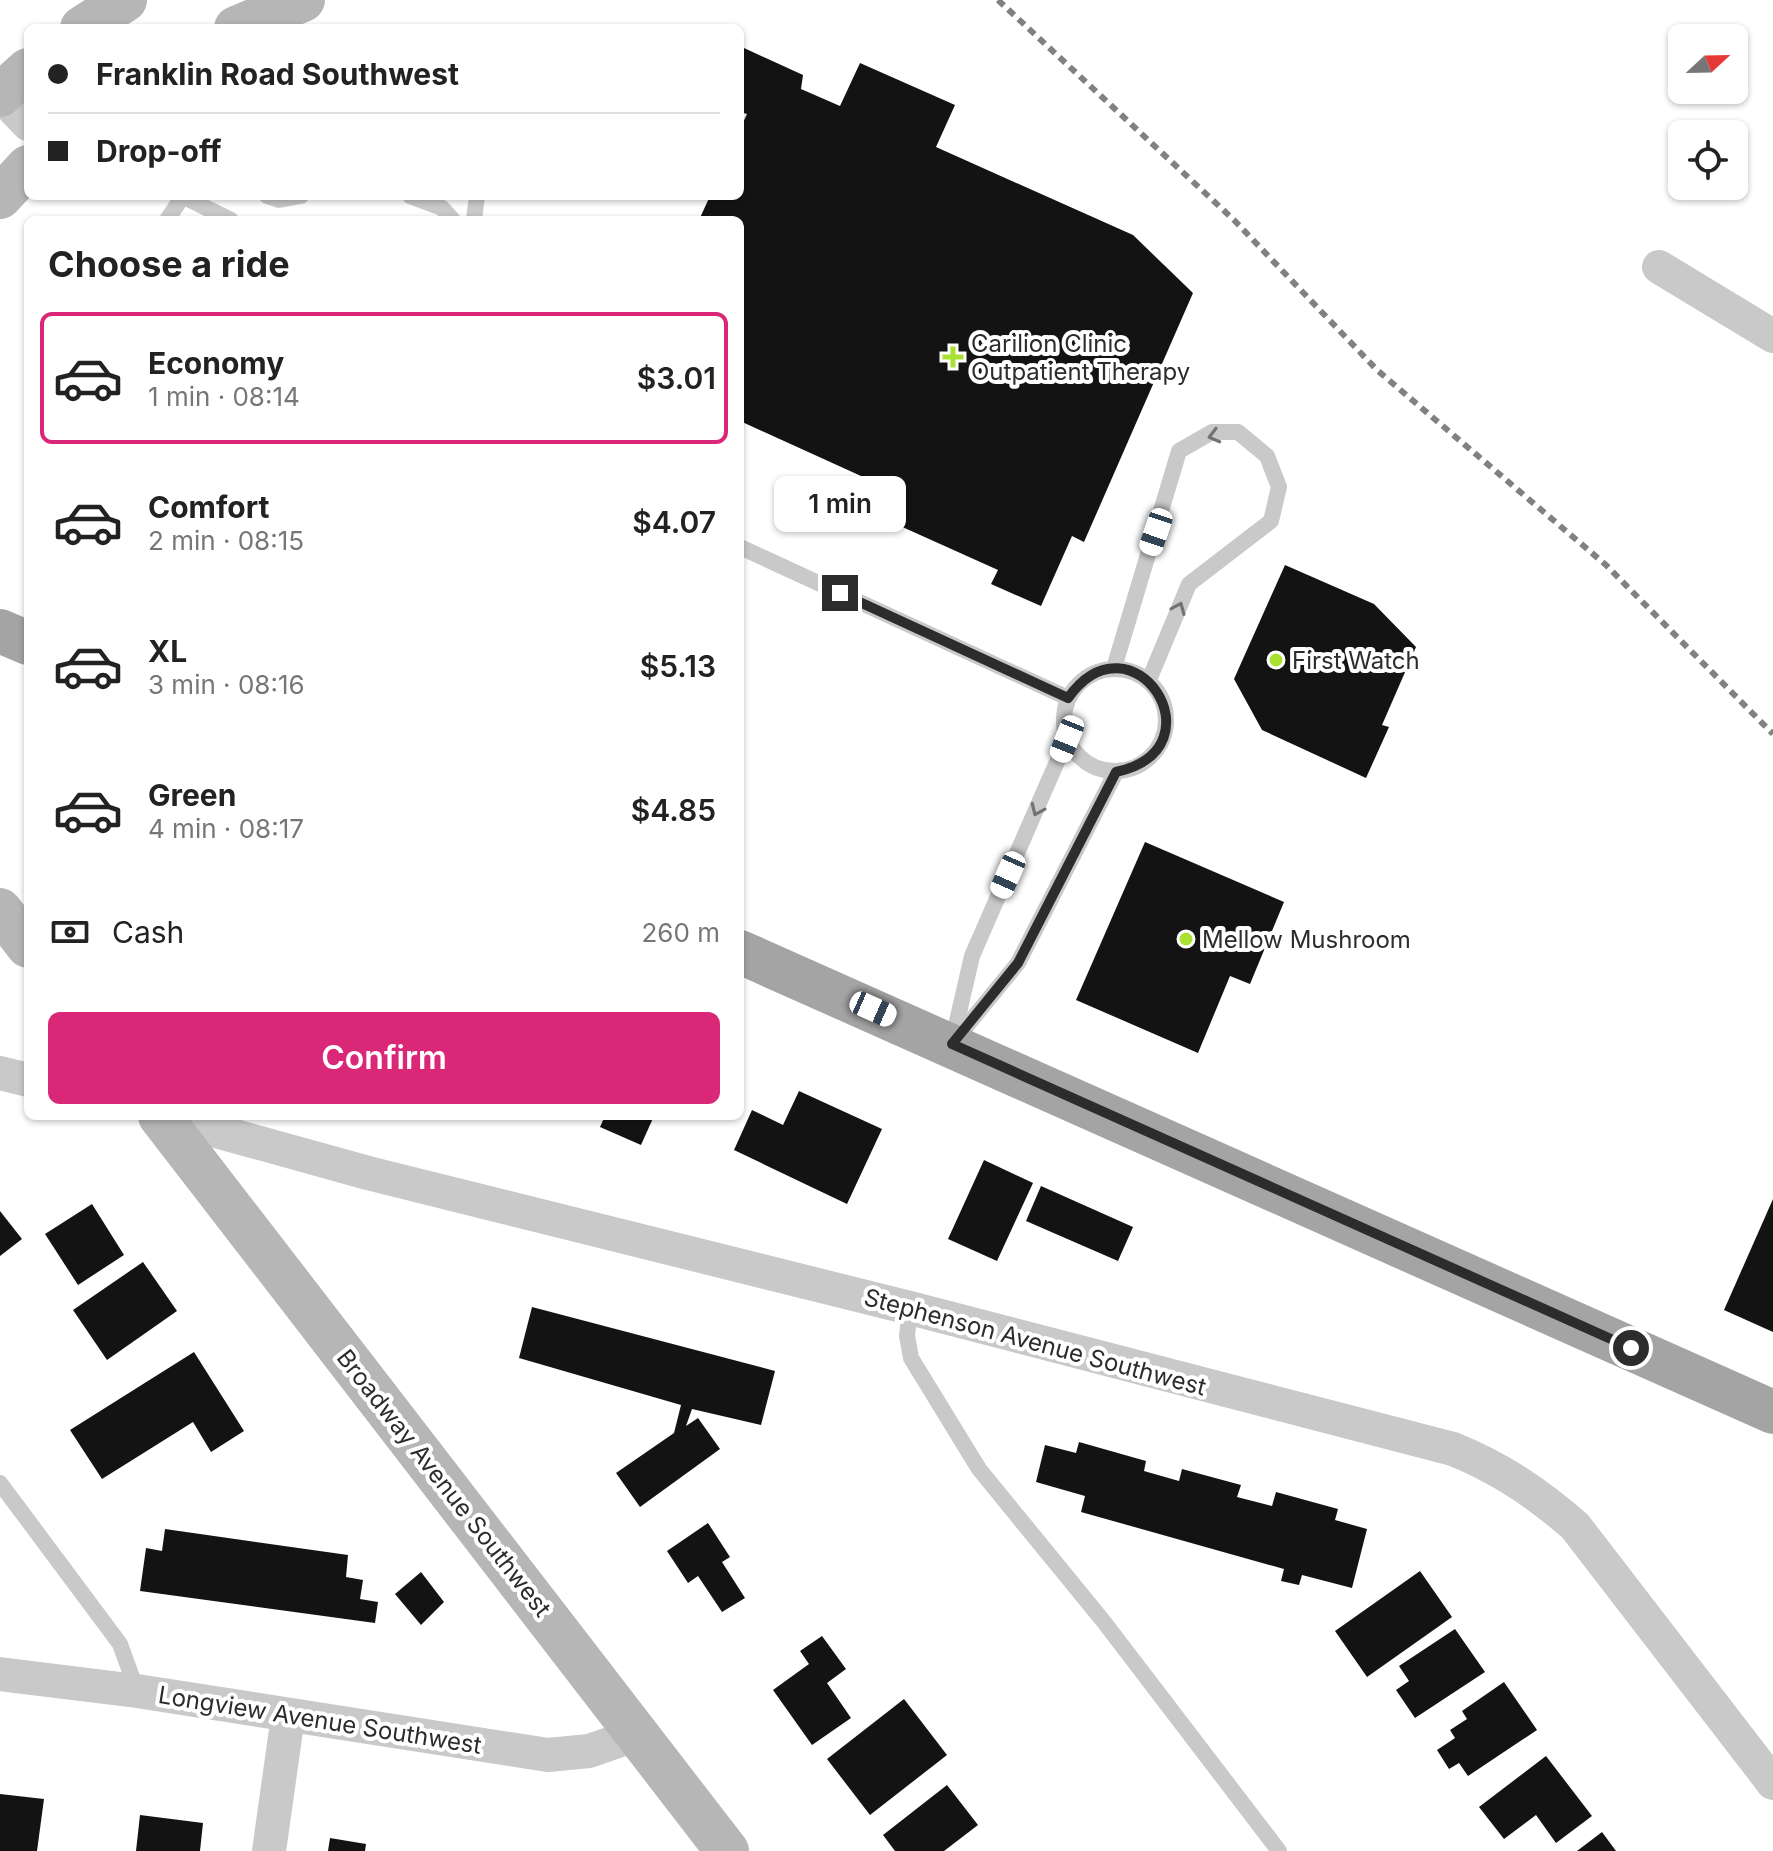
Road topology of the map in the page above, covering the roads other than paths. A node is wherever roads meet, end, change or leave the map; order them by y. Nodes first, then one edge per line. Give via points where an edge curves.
1 (125, 0) edge
2 (303, 0) edge
3 (88, 24) edge
4 (250, 24) edge
5 (24, 74) edge
6 (0, 95) edge
7 (24, 120) edge
8 (24, 171) edge
9 (0, 197) edge
10 (190, 200) edge
11 (421, 200) edge
12 (223, 216) edge
13 (449, 216) edge
14 (1659, 267) dead end
15 (1773, 336) edge
16 (744, 549) edge
17 (0, 631) edge
18 (24, 641) edge
19 (1114, 668) junction
20 (1149, 680) junction
21 (1068, 698) junction
22 (1067, 739) junction
23 (1116, 772) junction
24 (0, 910) edge
25 (24, 941) edge
26 (744, 954) edge
27 (952, 1044) junction
28 (0, 1073) edge
29 (24, 1079) edge
30 (164, 1120) edge
31 (176, 1120) edge
32 (910, 1308) junction
33 (1773, 1412) edge
34 (0, 1483) edge
35 (0, 1674) edge
36 (137, 1691) junction
37 (288, 1716) junction
38 (638, 1734) junction
39 (1773, 1783) edge
40 (269, 1851) edge
41 (727, 1851) edge
42 (1279, 1851) edge

1 - 3 street
2 - 4 street
5 - 6 street
6 - 7 street
8 - 9 street
10 - 12 lane
11 - 13 lane
14 - 15 street
16 - 21 lane
17 - 18 main road
19 - 20 lane
20 -> 19 lane via 1189,584 1271,521 1279,487 1267,456 1238,432 1212,432 1179,451
19 - 21 lane via 1079,682
20 - 23 lane via 1164,706 1164,737 1153,755
21 - 22 lane
22 - 23 lane via 1096,768
22 -> 27 lane via 972,956
23 - 27 lane via 1018,963
24 - 25 street
26 - 27 main road
27 - 33 main road
28 - 29 street
30 - 38 street, Broadway Avenue Southwest
31 - 32 street, Stephenson Avenue Southwest
32 - 39 street, Stephenson Avenue Southwest via 1453,1449 1491,1464 1536,1492 1575,1526
32 - 42 lane via 911,1358 979,1469
34 - 36 lane via 120,1644
35 - 36 street, Longview Avenue Southwest
36 - 37 street, Longview Avenue Southwest
37 - 38 street, Longview Avenue Southwest via 548,1755 589,1751
37 - 40 street
38 - 41 street, Broadway Avenue Southwest

